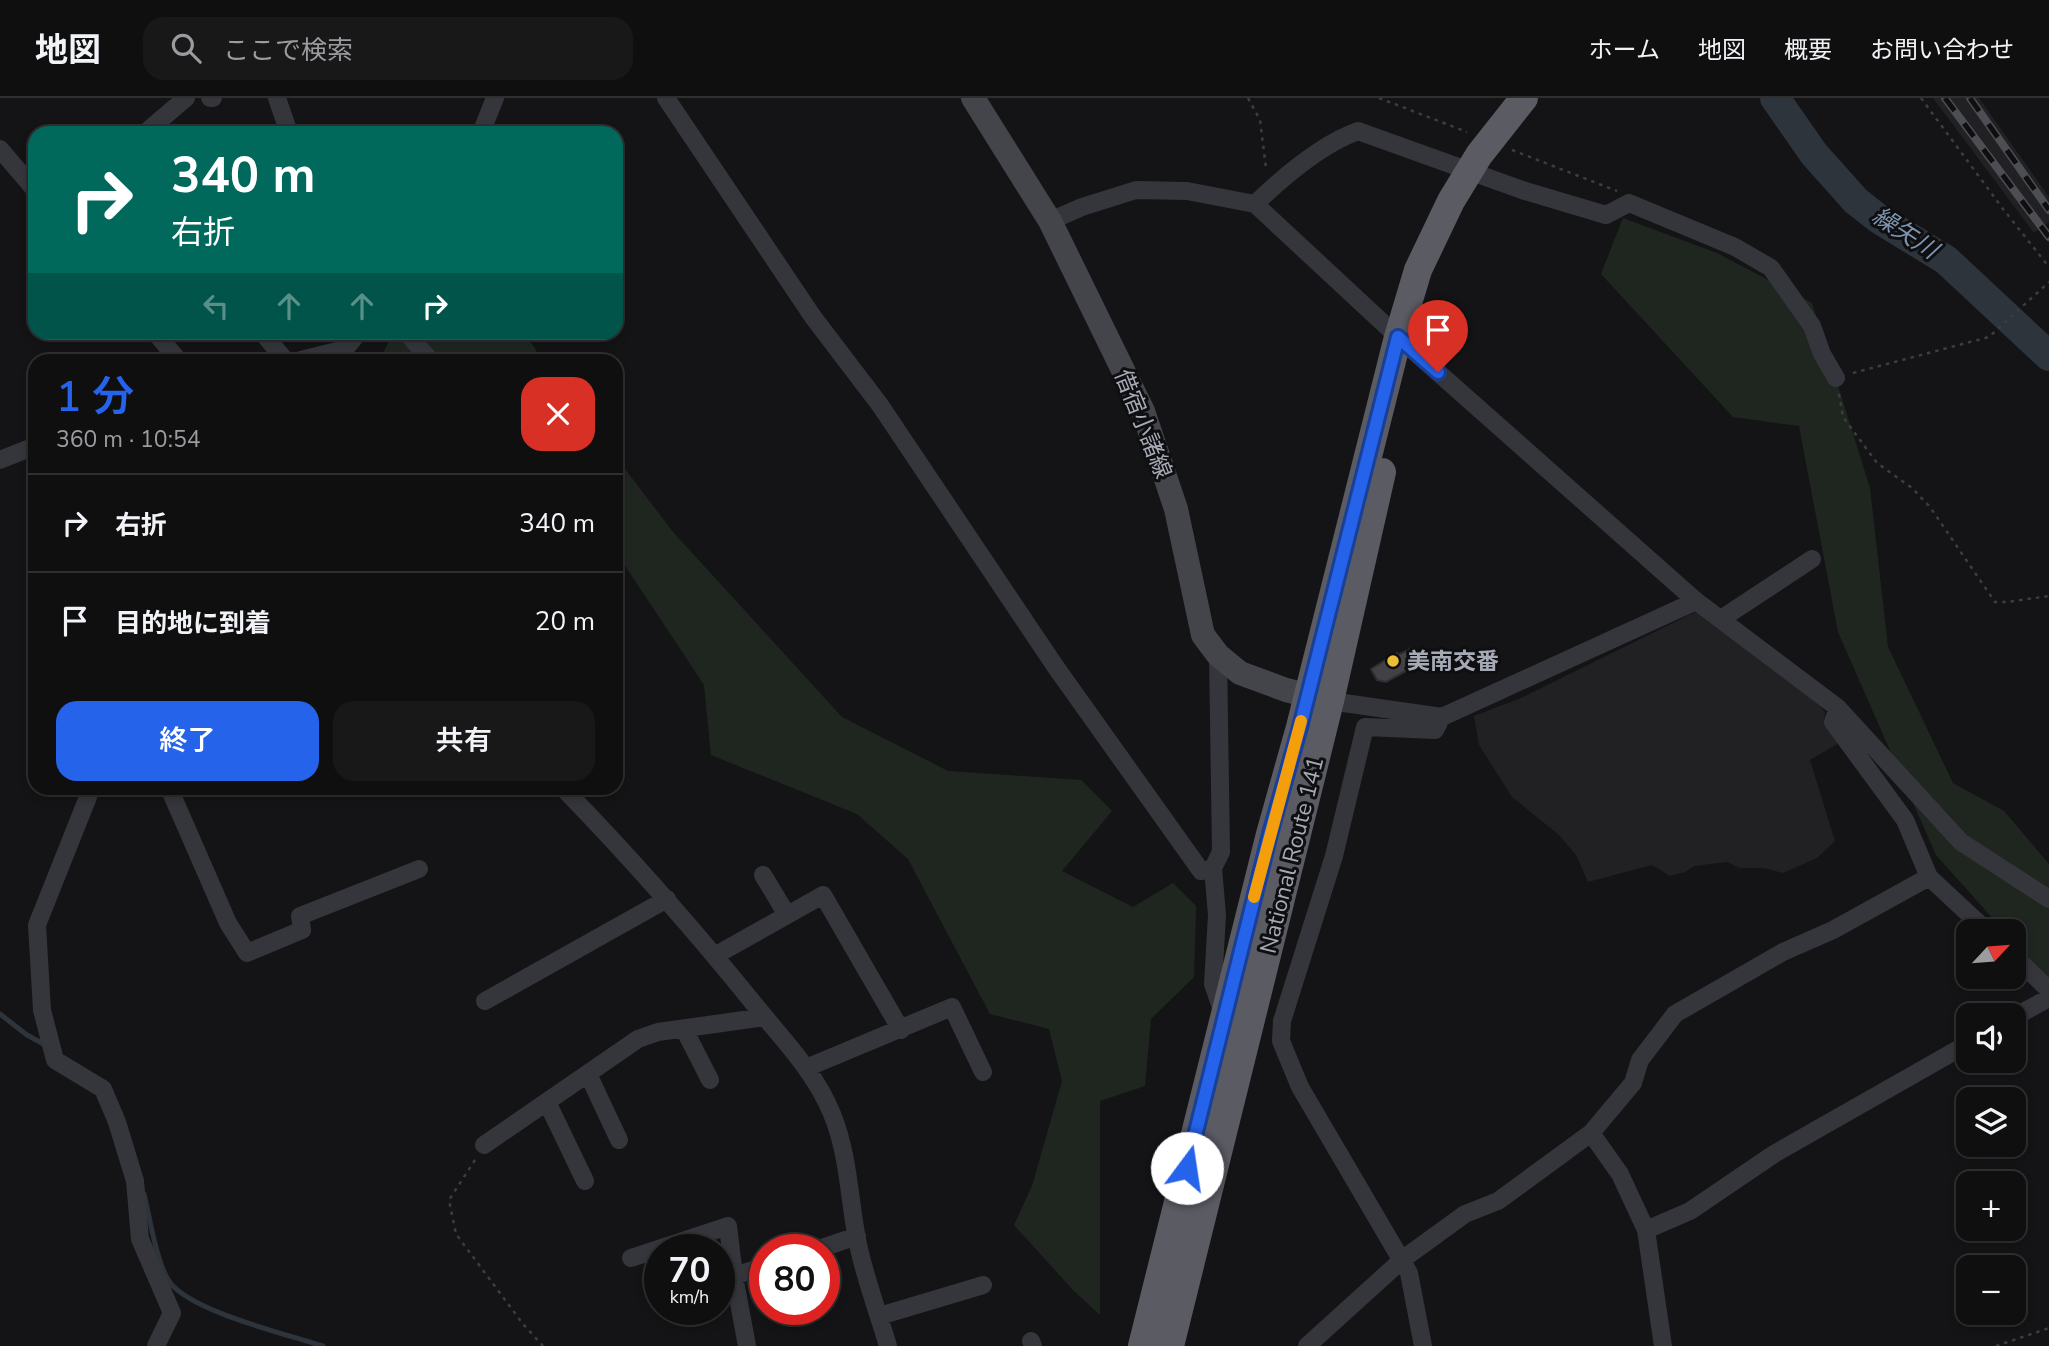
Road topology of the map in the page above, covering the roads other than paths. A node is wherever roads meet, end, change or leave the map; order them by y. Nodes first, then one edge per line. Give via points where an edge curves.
1 (187, 98) edge
2 (277, 98) edge
3 (495, 98) edge
4 (666, 98) edge
5 (973, 98) edge
6 (1524, 98) edge
7 (153, 126) edge
8 (287, 126) edge
9 (484, 126) edge
10 (0, 149) edge
11 (28, 182) edge
12 (1255, 204) junction
13 (1050, 221) junction
14 (162, 340) edge
15 (269, 340) edge
16 (352, 340) edge
17 (413, 340) edge
18 (1395, 350) junction
19 (173, 354) edge
20 (280, 354) edge
21 (325, 354) edge
22 (425, 354) edge
23 (1836, 378) road end
24 (28, 449) edge
25 (0, 460) edge
26 (1812, 559) dead end
27 (1696, 601) junction
28 (1721, 619) junction
29 (1218, 655) junction
30 (1319, 697) junction
31 (1838, 708) junction
32 (1442, 717) junction
33 (88, 795) edge
34 (172, 795) edge
35 (570, 795) edge
36 (1213, 868) junction
37 (419, 869) dead end
38 (763, 875) dead end
39 (1930, 877) junction
40 (667, 899) junction
41 (2049, 899) edge
42 (787, 915) junction
43 (1974, 919) edge
44 (716, 955) junction
45 (2026, 968) edge
46 (2049, 990) edge
47 (2049, 998) edge
48 (485, 1001) dead end
49 (2026, 1010) edge
50 (1224, 1016) junction
51 (765, 1017) junction
52 (684, 1029) junction
53 (901, 1030) junction
54 (1956, 1050) edge
55 (806, 1068) junction
56 (984, 1072) dead end
57 (588, 1074) junction
58 (710, 1080) dead end
59 (547, 1102) junction
60 (1591, 1133) junction
61 (619, 1140) dead end
62 (484, 1146) road end
63 (585, 1181) dead end
64 (1646, 1230) junction
65 (704, 1234) edge
66 (729, 1234) edge
67 (857, 1236) junction
68 (840, 1242) edge
69 (644, 1254) edge
70 (631, 1258) dead end
71 (1403, 1259) junction
72 (735, 1281) edge
73 (983, 1285) dead end
74 (879, 1316) junction
75 (156, 1346) edge
76 (747, 1346) edge
77 (888, 1346) edge
78 (1142, 1346) edge
79 (1170, 1346) edge
80 (1307, 1346) edge
81 (1423, 1346) edge
82 (1663, 1346) edge

1 - 7 street
2 - 8 street
3 - 9 street
4 - 36 street via 1094,722 1200,871
5 - 13 main road, 借宿小諸線
6 - 18 highway, National Route 141 via 1479,155 1451,201 1418,271
10 - 11 street
12 - 13 street via 1186,191 1136,190
12 - 18 street
12 - 23 street via 1338,138 1358,131 1606,215 1629,203 1735,247 1771,268 1812,326
13 - 29 main road, 借宿小諸線 via 1143,411 1176,509 1203,635
14 - 19 street
15 - 20 street
16 - 21 street via 345,349
17 - 22 street
18 - 27 street
18 - 30 highway, National Route 141 via 1396,401 1373,520
24 - 25 street
26 - 28 street
27 - 28 street
27 - 32 street
28 - 31 street
29 - 30 main road, 借宿小諸線 via 1240,673
29 - 36 street via 1221,852
30 - 32 street
30 - 50 highway, National Route 141
30 - 79 highway, National Route 141
31 - 39 street via 1833,722 1905,820
31 - 41 street via 1961,842
32 - 71 street via 1435,730 1365,727 1334,856 1282,1020 1281,1041 1300,1087
33 - 75 street via 37,925 43,1010 55,1060 103,1089 117,1122 135,1181 140,1239 172,1313
34 - 37 street via 228,923 247,953 302,930 300,916
35 - 40 street
36 - 50 street via 1217,915 1213,984
38 - 42 street
39 - 43 street
39 - 60 street via 1783,952 1675,1014 1640,1060 1633,1083
40 - 44 street
40 - 48 street
42 - 44 street
42 - 53 street via 823,895
44 - 51 street
45 - 46 street
47 - 49 street
50 - 78 highway, National Route 141
51 - 52 street
51 - 55 street
52 - 57 street via 638,1039
52 - 58 street
53 - 55 street
53 - 56 street via 952,1007
54 - 64 street via 1774,1154 1690,1211
55 - 67 street via 833,1117
57 - 59 street
57 - 61 street
59 - 62 street
59 - 63 street
60 - 64 street via 1620,1174
60 - 71 street via 1498,1200 1465,1214
64 - 82 street
65 - 66 street via 728,1226
67 - 68 street
67 - 74 street
69 - 70 street
71 - 80 street
71 - 81 street
72 - 76 street
73 - 74 street
74 - 77 street

